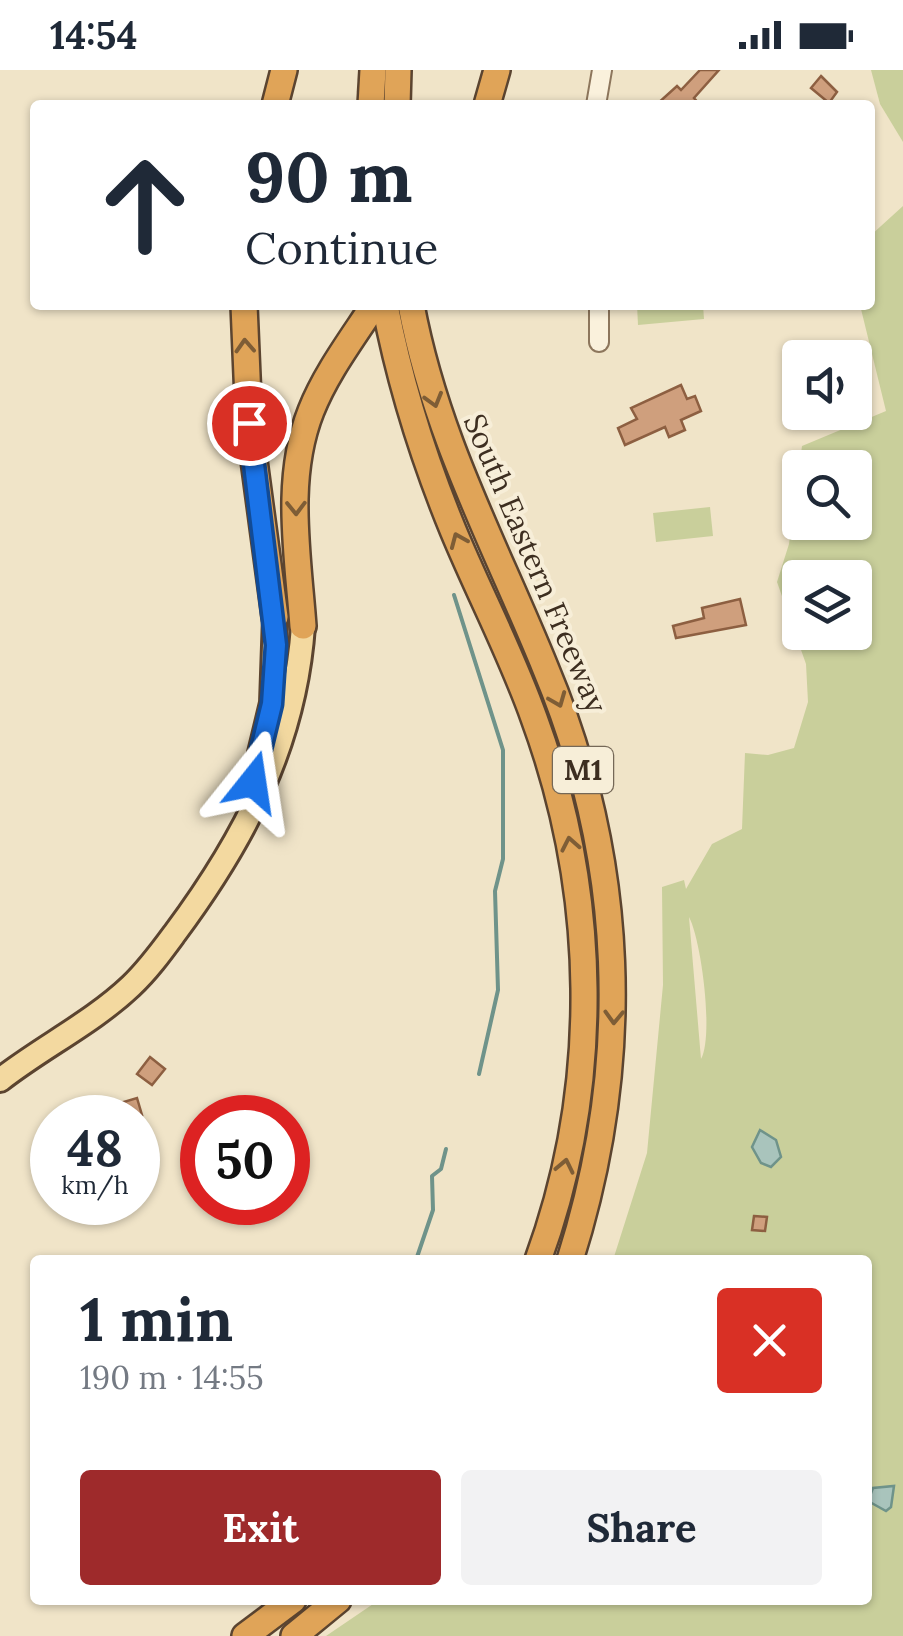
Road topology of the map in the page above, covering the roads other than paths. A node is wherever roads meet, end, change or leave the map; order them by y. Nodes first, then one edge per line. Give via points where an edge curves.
1 (284, 70) edge
2 (373, 70) edge
3 (398, 70) edge
4 (497, 70) edge
5 (602, 70) edge
6 (276, 100) edge
7 (372, 100) edge
8 (396, 100) edge
9 (488, 100) edge
10 (597, 100) edge
11 (244, 310) edge
12 (371, 310) edge
13 (386, 310) edge
14 (412, 310) edge
15 (599, 310) edge
16 (598, 342) dead end
17 (275, 617) joint
18 (302, 626) joint
19 (0, 1071) edge
20 (0, 1080) edge
21 (539, 1255) edge
22 (571, 1255) edge
23 (286, 1605) edge
24 (332, 1605) edge
25 (244, 1636) edge
26 (294, 1636) edge

1 - 6 highway
2 - 7 highway
3 - 8 highway
4 - 9 highway
5 - 10 street
17 -> 11 highway via 249,423
12 -> 18 highway via 311,412 296,486
21 -> 13 highway, South Eastern Freeway / M1 via 568,1155 583,1054 585,986 572,851 534,718 408,406
14 -> 22 highway, South Eastern Freeway / M1 via 453,460 572,733 604,862 614,981 612,1067 596,1167
15 - 16 street
17 - 19 main road via 268,726 253,782 220,858 138,968
18 - 20 main road via 294,704 278,754 219,873 129,988
23 - 25 highway
24 - 26 highway

